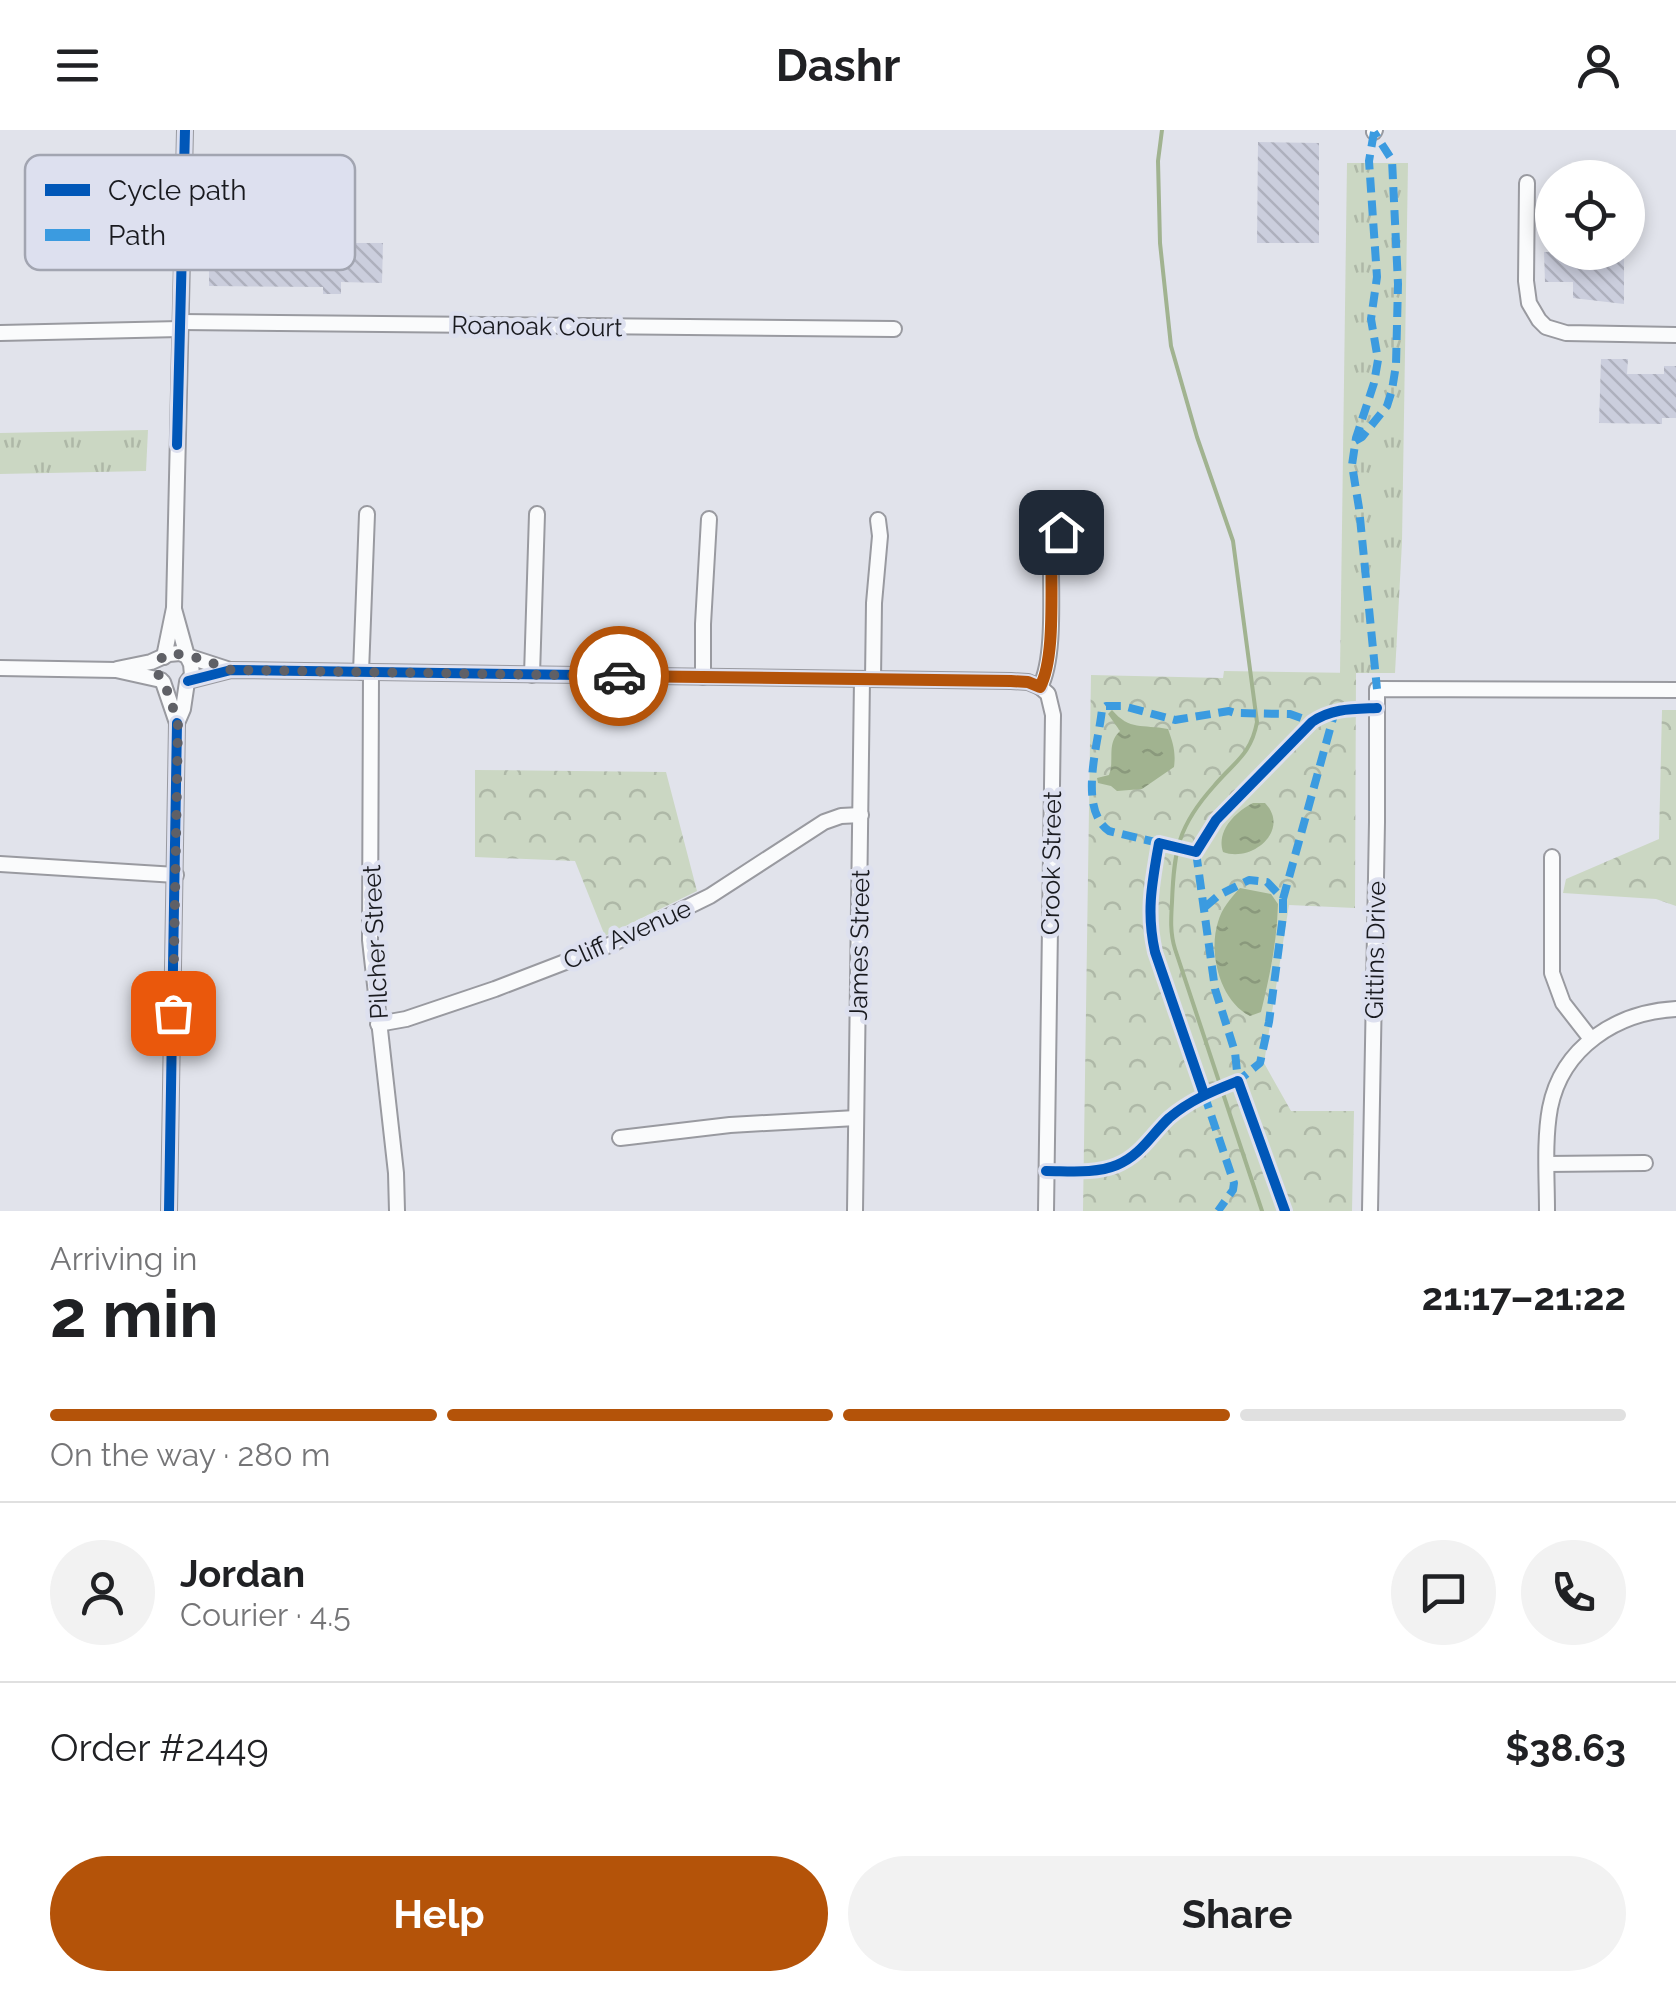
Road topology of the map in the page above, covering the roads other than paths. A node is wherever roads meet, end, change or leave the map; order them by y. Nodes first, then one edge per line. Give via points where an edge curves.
1 (184, 130) edge
2 (184, 155) edge
3 (1527, 183) dead end
4 (182, 270) edge
5 (181, 325) junction
6 (894, 330) dead end
7 (0, 333) edge
8 (1676, 335) edge
9 (367, 514) dead end
10 (537, 514) dead end
11 (708, 520) dead end
12 (878, 520) dead end
13 (1068, 527) dead end
14 (174, 608) junction
15 (187, 656) junction
16 (163, 657) junction
17 (0, 668) edge
18 (116, 670) junction
19 (231, 670) junction
20 (366, 672) junction
21 (532, 675) junction
22 (704, 677) junction
23 (868, 679) junction
24 (162, 682) junction
25 (188, 682) junction
26 (1040, 687) junction
27 (1676, 690) edge
28 (178, 723) junction
29 (861, 814) junction
30 (1552, 857) dead end
31 (0, 864) edge
32 (176, 876) junction
33 (1676, 1009) edge
34 (378, 1024) junction
35 (1590, 1039) junction
36 (856, 1118) junction
37 (620, 1138) dead end
38 (1646, 1163) dead end
39 (1547, 1164) junction
40 (168, 1211) edge
41 (397, 1211) edge
42 (855, 1211) edge
43 (1046, 1211) edge
44 (1370, 1211) edge
45 (1546, 1211) edge

1 - 2 street
3 - 8 street via 1526,281 1539,320 1566,333
4 - 5 street
5 - 6 street, Roanoak Court
5 - 7 street, Roanoak Court
5 - 14 street
9 - 20 street, Pilcher Street
10 - 21 street
11 - 22 street
12 - 23 street, James Street
13 - 26 street, Crook Street via 1052,550 1049,654
14 - 15 street
14 - 16 street
15 - 16 street
15 - 19 street
15 - 25 street
16 - 18 street
16 - 24 street
17 - 18 street
18 - 24 street
19 - 20 street
19 - 25 street
20 - 21 street
20 - 34 street, Pilcher Street via 370,940
21 - 22 street
22 - 23 street
23 - 26 street
23 - 29 street, James Street
24 - 25 street
24 - 28 street
25 - 28 street
26 - 43 street, Crook Street via 1053,715
27 - 44 street, Gittins Drive via 1377,688
28 - 32 street
29 - 34 street, Cliff Avenue via 824,822 710,896 612,944
29 - 36 street, James Street
30 - 35 street via 1554,984
31 - 32 street
32 - 40 street
33 - 35 street via 1626,1018
34 - 41 street, Pilcher Street
35 - 39 street via 1557,1085
36 - 37 street
36 - 42 street, James Street
38 - 39 street
39 - 45 street

